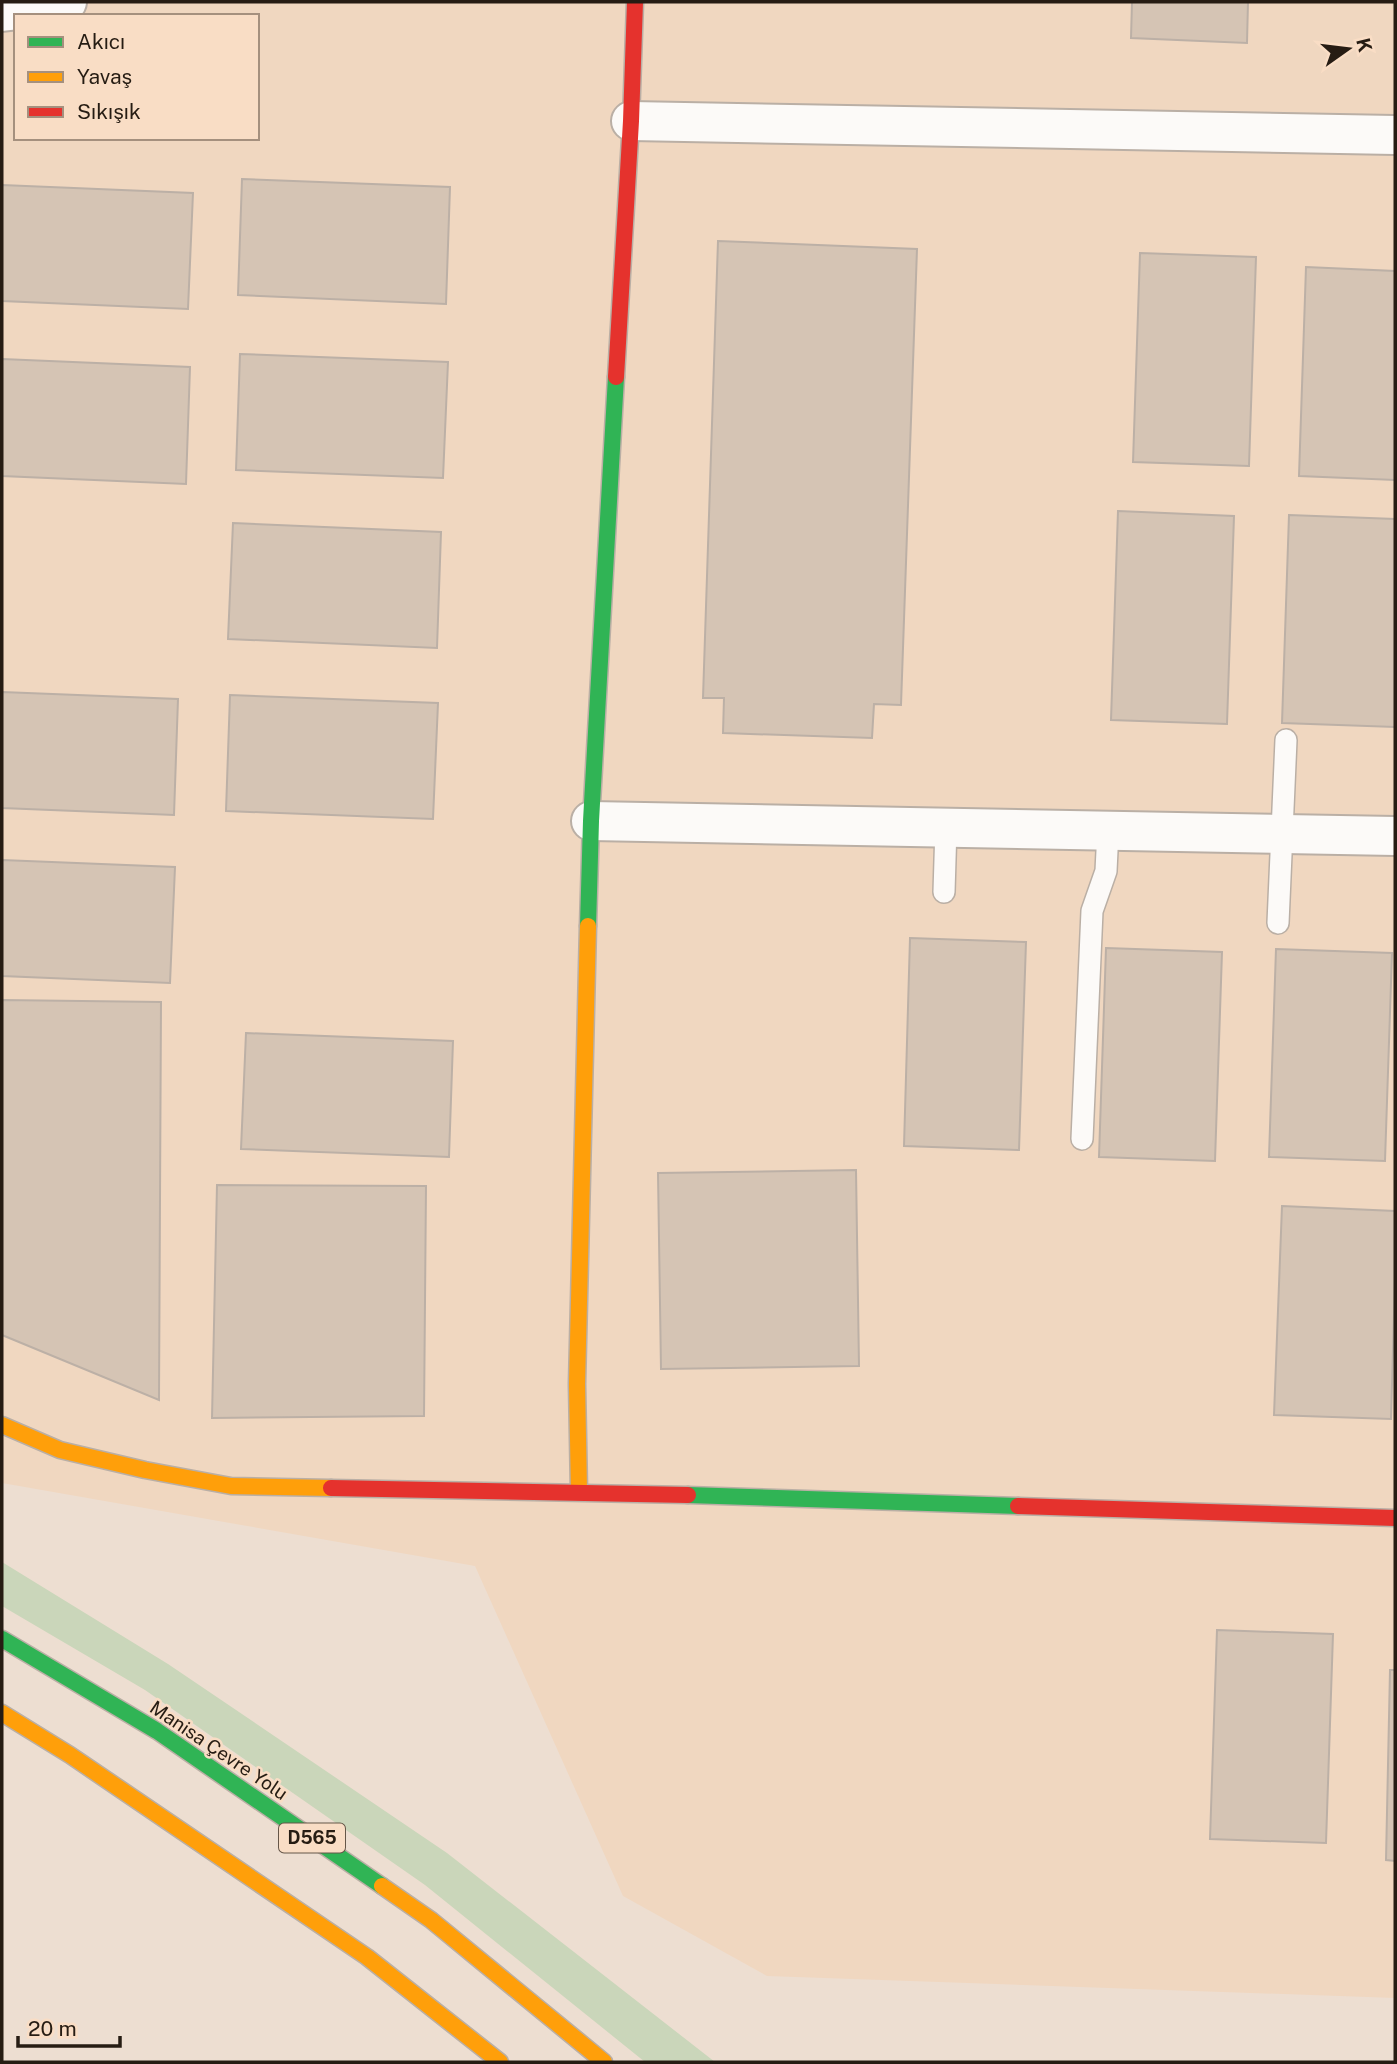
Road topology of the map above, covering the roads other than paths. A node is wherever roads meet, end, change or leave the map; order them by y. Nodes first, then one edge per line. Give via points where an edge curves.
1 (67, 2) edge
2 (635, 2) edge
3 (2, 12) edge
4 (631, 121) junction
5 (1395, 135) edge
6 (1286, 740) dead end
7 (591, 821) junction
8 (946, 827) junction
9 (1108, 830) junction
10 (1281, 833) junction
11 (1395, 836) edge
12 (944, 892) dead end
13 (1278, 923) dead end
14 (1082, 1139) dead end
15 (2, 1425) edge
16 (579, 1492) junction
17 (1395, 1518) edge
18 (2, 1639) edge
19 (2, 1713) edge
20 (500, 2062) edge
21 (604, 2062) edge

1 - 3 street
2 - 4 main road
4 - 5 street
4 - 7 main road
6 - 10 lane
7 - 8 street
7 - 16 main road via 577,1384
8 - 9 street
8 - 12 lane
9 - 10 street
9 - 14 lane via 1106,871 1092,911
10 - 11 street
10 - 13 lane
15 - 16 main road via 61,1450 231,1486
16 - 17 main road
18 - 21 main road, Manisa Çevre Yolu / D565 via 158,1731 431,1920
19 - 20 main road via 367,1957

